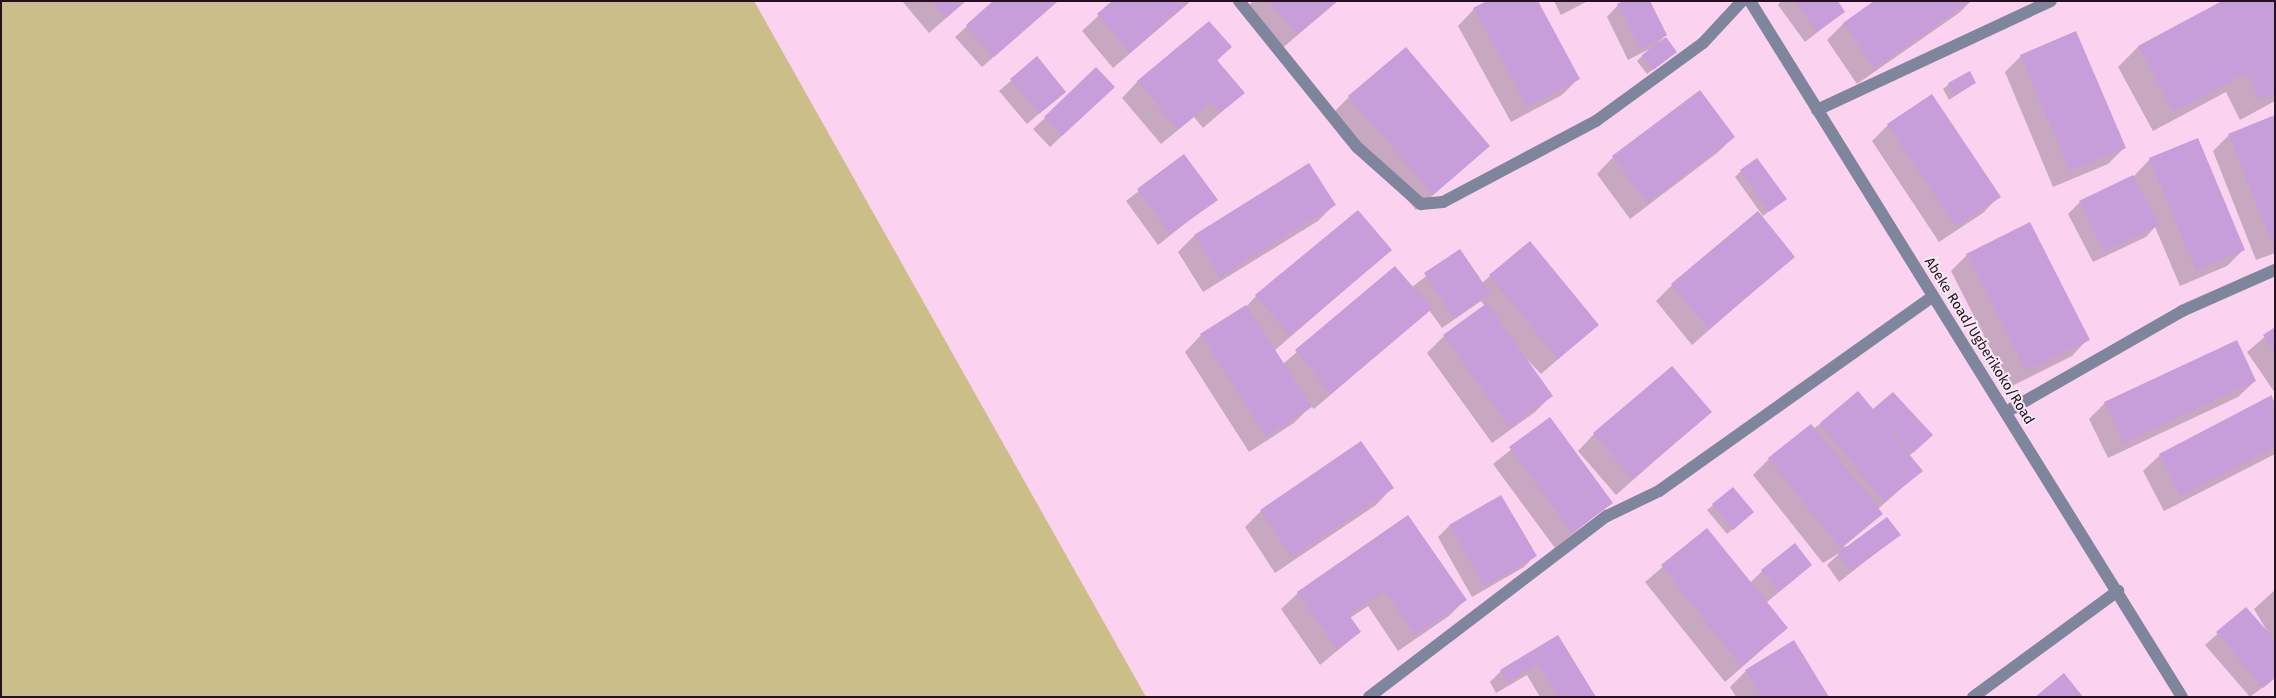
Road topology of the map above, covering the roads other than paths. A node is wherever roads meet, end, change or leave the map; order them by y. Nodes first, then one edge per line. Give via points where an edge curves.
1 (1239, 1) edge
2 (1742, 1) edge
3 (1750, 1) edge
4 (2051, 1) edge
5 (1817, 110) junction
6 (2275, 270) edge
7 (1933, 296) junction
8 (2006, 412) junction
9 (2118, 591) junction
10 (1369, 697) edge
11 (1973, 697) edge
12 (2182, 697) edge

1 - 2 street via 1357,148 1421,204 1443,202 1596,120 1703,43
3 - 5 street, Abeke Road/Ugberikoko/Road
4 - 5 street
5 - 7 street, Abeke Road/Ugberikoko/Road
6 - 8 street via 2182,311
7 - 8 street, Abeke Road/Ugberikoko/Road
7 - 10 street via 1659,492 1607,516
8 - 9 street, Abeke Road/Ugberikoko/Road
9 - 11 street
9 - 12 street, Abeke Road/Ugberikoko/Road

